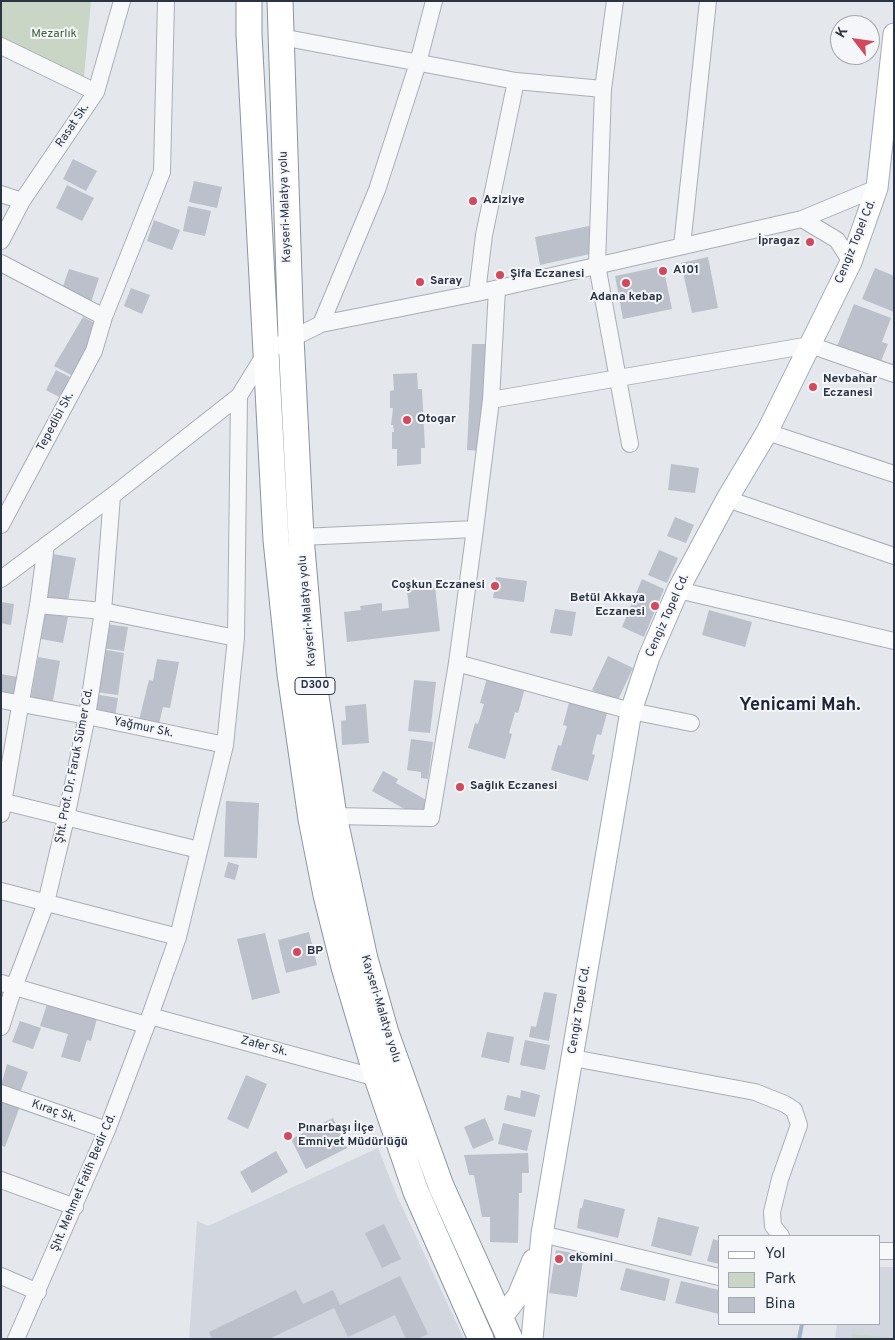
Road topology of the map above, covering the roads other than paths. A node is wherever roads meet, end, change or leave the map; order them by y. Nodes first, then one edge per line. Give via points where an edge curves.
1 (122, 1) edge
2 (166, 1) edge
3 (249, 1) edge
4 (280, 1) edge
5 (434, 1) edge
6 (615, 1) edge
7 (704, 2) edge
8 (894, 34) edge
9 (281, 38) junction
10 (1, 46) edge
11 (418, 63) junction
12 (516, 81) junction
13 (603, 89) junction
14 (96, 92) junction
15 (877, 188) junction
16 (1, 194) edge
17 (22, 201) junction
18 (802, 219) junction
19 (1, 241) edge
20 (682, 246) junction
21 (851, 262) junction
22 (1, 263) edge
23 (597, 265) junction
24 (497, 289) junction
25 (477, 293) junction
26 (104, 317) junction
27 (322, 324) junction
28 (291, 338) junction
29 (810, 345) junction
30 (266, 351) junction
31 (894, 374) edge
32 (618, 380) junction
33 (239, 396) junction
34 (491, 400) junction
35 (767, 432) junction
36 (630, 444) dead end
37 (894, 474) edge
38 (112, 496) junction
39 (726, 499) junction
40 (1, 525) edge
41 (475, 530) junction
42 (301, 537) junction
43 (46, 545) junction
44 (894, 556) edge
45 (1, 579) edge
46 (678, 590) junction
47 (38, 605) junction
48 (103, 611) junction
49 (236, 638) junction
50 (894, 641) edge
51 (458, 663) junction
52 (1, 700) edge
53 (20, 704) junction
54 (630, 711) junction
55 (87, 716) junction
56 (691, 723) dead end
57 (225, 745) junction
58 (2, 806) edge
59 (334, 816) junction
60 (66, 818) junction
61 (199, 850) junction
62 (1, 890) edge
63 (46, 903) junction
64 (178, 937) junction
65 (7, 985) edge
66 (148, 1021) junction
67 (1, 1027) edge
68 (573, 1058) junction
69 (377, 1078) junction
70 (1, 1093) edge
71 (107, 1130) junction
72 (1, 1180) edge
73 (75, 1207) junction
74 (542, 1234) junction
75 (781, 1235) edge
76 (880, 1251) edge
77 (894, 1251) edge
78 (1, 1276) edge
79 (718, 1277) edge
80 (38, 1292) junction
81 (505, 1328) edge
82 (16, 1339) edge
83 (481, 1339) edge
84 (532, 1339) edge

1 - 14 street, Rasat Sk.
2 - 26 street, Tepedibi Sk. via 162,172
3 - 30 highway, Kayseri-Malatya yolu / D300
4 - 9 highway, Kayseri-Malatya yolu / D300
5 - 11 street
6 - 13 street
7 - 20 street
8 - 15 main road, Cengiz Topel Cd.
9 - 11 street
9 - 28 highway, Kayseri-Malatya yolu / D300
10 - 14 street
11 - 12 street
11 - 27 street via 377,190
12 - 13 street
12 - 25 street via 484,235
13 - 23 street
14 - 17 street, Rasat Sk.
15 - 18 street
15 - 21 main road, Cengiz Topel Cd.
16 - 17 street
17 - 19 street, Rasat Sk.
18 - 20 street
18 - 21 street via 837,240
20 - 23 street
21 - 29 main road, Cengiz Topel Cd.
22 - 26 street
23 - 24 street
23 - 32 street
24 - 25 street
24 - 34 street
25 - 27 street
26 - 40 street, Tepedibi Sk. via 94,351
27 - 28 street
28 - 30 street
28 - 42 highway, Kayseri-Malatya yolu / D300
29 - 31 street
29 - 32 street
29 - 35 main road, Cengiz Topel Cd.
30 - 33 street
30 - 69 highway, Kayseri-Malatya yolu / D300 via 277,549 308,800 330,910
32 - 34 street
32 - 36 street
33 - 38 street
33 - 49 street, Şht. Mehmet Fatih Bedir Cd.
34 - 41 street
35 - 37 street
35 - 39 main road, Cengiz Topel Cd.
38 - 43 street
38 - 48 street, Şht. Prof. Dr. Faruk Sümer Cd.
39 - 44 street
39 - 46 main road, Cengiz Topel Cd.
41 - 42 street
41 - 51 street
42 - 59 highway, Kayseri-Malatya yolu / D300 via 313,676
43 - 45 street
43 - 47 street
46 - 50 street
46 - 54 main road, Cengiz Topel Cd.
47 - 48 street
47 - 53 street
48 - 49 street
48 - 55 street, Şht. Prof. Dr. Faruk Sümer Cd.
49 - 57 street, Şht. Mehmet Fatih Bedir Cd.
51 - 54 street
51 - 59 street via 431,818
52 - 53 street, Yağmur Sk.
53 - 55 street, Yağmur Sk.
53 - 58 street
54 - 56 street
54 - 68 main road, Cengiz Topel Cd.
55 - 57 street, Yağmur Sk.
55 - 60 street, Şht. Prof. Dr. Faruk Sümer Cd.
57 - 61 street, Şht. Mehmet Fatih Bedir Cd.
58 - 60 street
59 - 81 highway, Kayseri-Malatya yolu / D300 via 365,959 386,1033 441,1186
60 - 61 street
60 - 63 street, Şht. Prof. Dr. Faruk Sümer Cd.
61 - 64 street, Şht. Mehmet Fatih Bedir Cd.
62 - 63 street
63 - 64 street
63 - 65 street, Şht. Prof. Dr. Faruk Sümer Cd.
64 - 66 street, Şht. Mehmet Fatih Bedir Cd.
65 - 66 street, Zafer Sk.
65 - 67 street, Şht. Prof. Dr. Faruk Sümer Cd.
66 - 69 street, Zafer Sk.
66 - 71 street, Şht. Mehmet Fatih Bedir Cd.
68 - 74 main road, Cengiz Topel Cd.
68 - 75 street via 755,1092 794,1110 799,1125 772,1212 774,1226
69 - 83 highway, Kayseri-Malatya yolu / D300 via 416,1192
70 - 71 street, Kıraç Sk.
71 - 73 street, Şht. Mehmet Fatih Bedir Cd.
72 - 73 street
73 - 80 street, Şht. Mehmet Fatih Bedir Cd.
74 - 79 street
74 - 81 main road
74 - 84 main road
76 - 77 street
78 - 80 street
80 - 82 street, Şht. Mehmet Fatih Bedir Cd.

